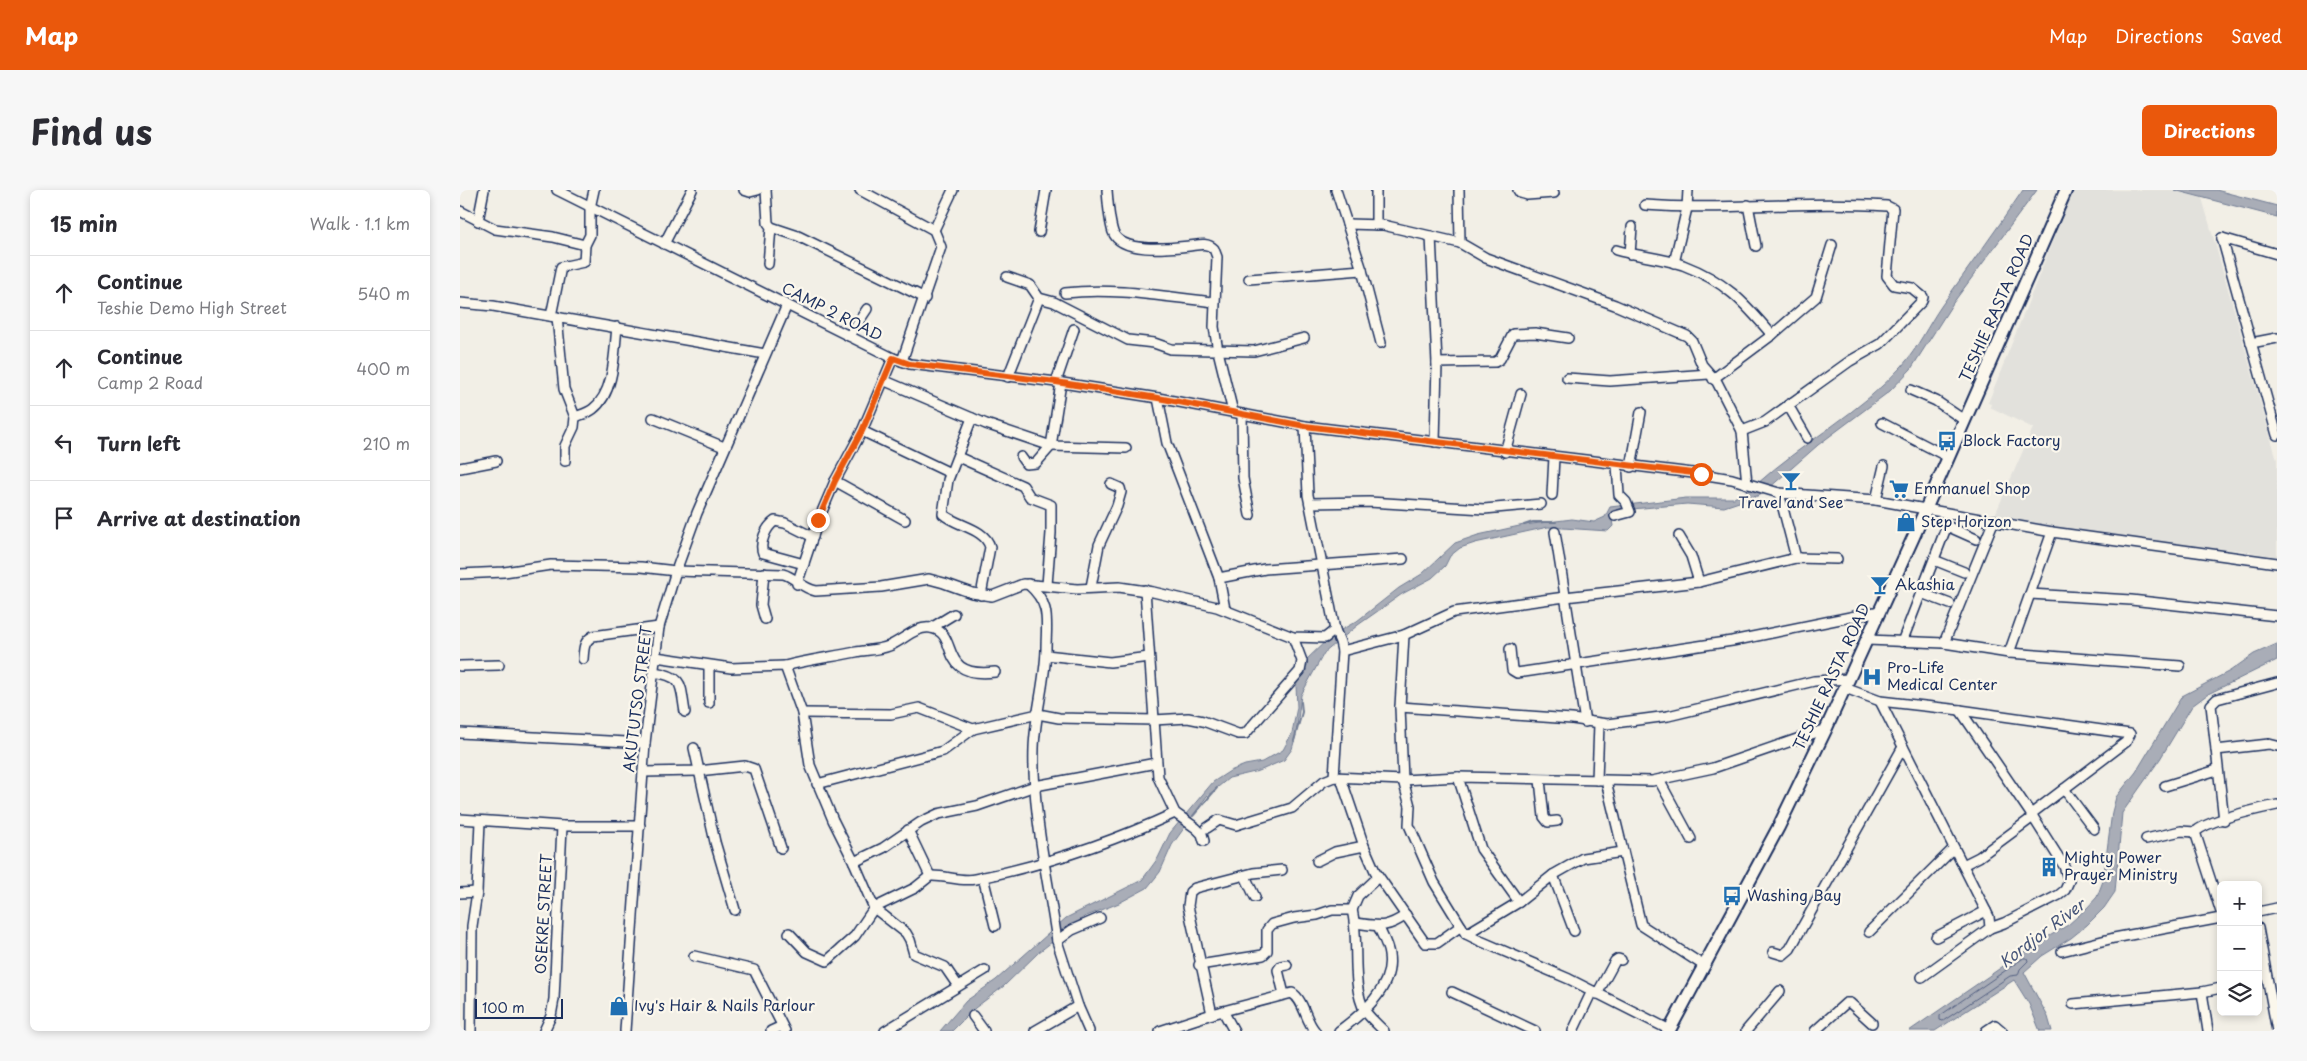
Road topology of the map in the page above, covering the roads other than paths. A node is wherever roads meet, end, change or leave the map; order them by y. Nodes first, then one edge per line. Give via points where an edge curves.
1 (484, 190) edge
2 (557, 190) edge
3 (594, 190) edge
4 (692, 190) edge
5 (744, 190) edge
6 (758, 190) edge
7 (766, 190) edge
8 (861, 190) edge
9 (953, 190) edge
10 (1046, 190) edge
11 (1107, 190) edge
12 (1336, 190) edge
13 (1376, 190) edge
14 (1459, 190) edge
15 (1518, 190) edge
16 (1688, 190) edge
17 (2066, 190) edge
18 (1554, 192) dead end
19 (1645, 205) dead end
20 (1748, 205) junction
21 (590, 208) junction
22 (1687, 208) junction
23 (460, 211) edge
24 (478, 221) junction
25 (1347, 224) junction
26 (1376, 224) junction
27 (771, 227) junction
28 (1632, 227) dead end
29 (934, 230) junction
30 (1039, 232) dead end
31 (1431, 236) junction
32 (664, 244) junction
33 (1460, 244) junction
34 (586, 245) junction
35 (1832, 245) dead end
36 (1756, 246) dead end
37 (1616, 250) dead end
38 (1630, 254) junction
39 (2277, 254) edge
40 (1674, 263) junction
41 (768, 264) dead end
42 (1362, 270) junction
43 (1006, 276) dead end
44 (1249, 279) dead end
45 (1065, 293) dead end
46 (925, 298) junction
47 (1039, 298) junction
48 (1214, 302) junction
49 (460, 303) edge
50 (787, 305) junction
51 (867, 309) dead end
52 (554, 316) junction
53 (616, 327) junction
54 (1074, 329) dead end
55 (1772, 335) junction
56 (849, 336) junction
57 (1304, 338) dead end
58 (1568, 338) dead end
59 (2277, 338) edge
60 (1381, 343) dead end
61 (2250, 344) junction
62 (1218, 351) junction
63 (765, 354) junction
64 (893, 358) junction
65 (902, 361) junction
66 (1438, 363) junction
67 (1711, 376) junction
68 (1008, 377) junction
69 (1567, 378) dead end
70 (883, 380) junction
71 (1058, 383) junction
72 (1911, 390) dead end
73 (1521, 394) dead end
74 (1158, 398) junction
75 (1788, 405) junction
76 (1641, 412) dead end
77 (1237, 413) junction
78 (574, 417) junction
79 (653, 418) dead end
80 (972, 418) junction
81 (1964, 420) junction
82 (1882, 423) dead end
83 (1305, 426) junction
84 (862, 431) junction
85 (1742, 431) junction
86 (2277, 435) edge
87 (1808, 438) dead end
88 (1435, 442) junction
89 (724, 446) junction
90 (1051, 446) junction
91 (1126, 448) dead end
92 (1505, 452) junction
93 (958, 457) junction
94 (1021, 457) dead end
95 (1554, 457) junction
96 (1948, 457) junction
97 (496, 461) dead end
98 (565, 461) dead end
99 (1617, 465) junction
100 (1884, 466) dead end
101 (1631, 467) junction
102 (460, 468) edge
103 (950, 473) junction
104 (835, 481) junction
105 (1111, 484) dead end
106 (1750, 485) junction
107 (1779, 492) junction
108 (1552, 495) dead end
109 (1876, 500) junction
110 (1310, 503) junction
111 (1541, 504) dead end
112 (1926, 508) junction
113 (1250, 514) dead end
114 (1615, 516) dead end
115 (905, 520) dead end
116 (1994, 520) junction
117 (1555, 532) dead end
118 (2052, 532) junction
119 (1679, 536) dead end
120 (812, 537) junction
121 (1976, 539) dead end
122 (1796, 558) junction
123 (1403, 559) dead end
124 (1837, 559) dead end
125 (1934, 560) junction
126 (2277, 563) edge
127 (804, 564) junction
128 (1322, 565) junction
129 (676, 571) junction
130 (1964, 572) dead end
131 (764, 573) junction
132 (460, 574) edge
133 (1219, 578) junction
134 (1699, 582) junction
135 (797, 584) junction
136 (1028, 584) junction
137 (1047, 585) junction
138 (1091, 587) junction
139 (1145, 590) junction
140 (1921, 593) junction
141 (2030, 594) junction
142 (981, 595) junction
143 (1565, 597) junction
144 (1950, 604) dead end
145 (1225, 609) junction
146 (1880, 611) junction
147 (954, 614) dead end
148 (2277, 616) edge
149 (765, 619) dead end
150 (659, 627) junction
151 (931, 628) junction
152 (1334, 630) junction
153 (1404, 635) junction
154 (1293, 637) junction
155 (1867, 640) junction
156 (1902, 642) junction
157 (1944, 643) junction
158 (1341, 647) junction
159 (1510, 649) dead end
160 (2009, 653) junction
161 (1046, 655) junction
162 (656, 657) junction
163 (1149, 657) junction
164 (583, 659) dead end
165 (499, 665) dead end
166 (460, 666) edge
167 (709, 666) junction
168 (785, 666) junction
169 (1576, 666) junction
170 (2180, 666) dead end
171 (654, 672) junction
172 (995, 672) dead end
173 (1847, 683) junction
174 (2277, 683) edge
175 (1880, 701) junction
176 (709, 703) dead end
177 (1400, 707) junction
178 (1960, 710) junction
179 (685, 712) dead end
180 (802, 713) junction
181 (1038, 714) junction
182 (1154, 720) junction
183 (1585, 722) junction
184 (1599, 724) junction
185 (974, 729) junction
186 (1826, 729) junction
187 (460, 733) edge
188 (645, 743) junction
189 (2277, 746) edge
190 (694, 748) dead end
191 (1903, 748) junction
192 (2216, 750) junction
193 (1156, 763) junction
194 (2217, 770) junction
195 (698, 771) junction
196 (643, 772) junction
197 (1338, 777) junction
198 (1458, 777) junction
199 (1403, 780) junction
200 (1540, 780) junction
201 (1602, 780) junction
202 (1659, 780) junction
203 (817, 784) junction
204 (1035, 786) junction
205 (2165, 786) dead end
206 (2064, 789) junction
207 (2277, 805) edge
208 (1175, 813) junction
209 (2032, 815) junction
210 (460, 819) edge
211 (2224, 820) junction
212 (480, 821) junction
213 (1557, 821) dead end
214 (562, 826) junction
215 (640, 826) junction
216 (1207, 828) dead end
217 (2094, 829) dead end
218 (908, 830) junction
219 (2195, 832) junction
220 (2146, 839) dead end
221 (1690, 840) dead end
222 (1204, 841) dead end
223 (1364, 846) junction
224 (781, 848) dead end
225 (1954, 848) junction
226 (1624, 852) junction
227 (1317, 861) dead end
228 (854, 862) junction
229 (1044, 864) junction
230 (1963, 865) junction
231 (1282, 870) dead end
232 (1553, 875) junction
233 (930, 876) junction
234 (1245, 876) junction
235 (983, 877) junction
236 (1378, 877) junction
237 (477, 892) junction
238 (460, 893) edge
239 (1254, 897) dead end
240 (2217, 900) edge
241 (1519, 902) junction
242 (874, 908) junction
243 (2277, 908) edge
244 (735, 910) dead end
245 (1352, 910) junction
246 (1986, 911) junction
247 (2262, 911) edge
248 (1406, 916) junction
249 (1100, 918) dead end
250 (2217, 919) edge
251 (1356, 923) junction
252 (995, 926) dead end
253 (1378, 926) junction
254 (1990, 928) junction
255 (1463, 930) junction
256 (1574, 931) dead end
257 (1869, 932) dead end
258 (789, 933) dead end
259 (1936, 937) dead end
260 (1057, 939) junction
261 (2062, 951) dead end
262 (1772, 952) dead end
263 (694, 956) dead end
264 (1621, 960) dead end
265 (1199, 965) junction
266 (1287, 965) dead end
267 (1703, 965) junction
268 (985, 970) dead end
269 (1922, 977) dead end
270 (2263, 981) edge
271 (958, 986) junction
272 (2217, 989) edge
273 (1780, 991) dead end
274 (1452, 992) dead end
275 (2202, 992) junction
276 (1595, 993) junction
277 (1284, 994) junction
278 (2073, 1004) dead end
279 (1078, 1006) junction
280 (1223, 1011) junction
281 (1365, 1011) junction
282 (1212, 1014) junction
283 (973, 1016) dead end
284 (1872, 1023) dead end
285 (784, 1028) edge
286 (1670, 1030) edge
287 (471, 1031) edge
288 (544, 1031) edge
289 (625, 1031) edge
290 (772, 1031) edge
291 (885, 1031) edge
292 (984, 1031) edge
293 (1036, 1031) edge
294 (1089, 1031) edge
295 (1160, 1031) edge
296 (1234, 1031) edge
297 (1315, 1031) edge
298 (1339, 1031) edge
299 (1384, 1031) edge
300 (1535, 1031) edge
301 (1573, 1031) edge
302 (1746, 1031) edge
303 (1815, 1031) edge
304 (1986, 1031) edge
305 (2002, 1031) edge
306 (2208, 1031) edge
307 (2276, 1031) edge

1 - 24 street
2 - 21 street, CAMP 2 ROAD
3 - 21 street
4 - 32 street
5 - 6 street
7 - 27 street
8 - 29 street
9 - 29 street
10 - 30 street
11 - 48 street via 1113,232 1124,243 1134,247 1166,248 1206,244 1214,249 1217,257
12 - 25 street
13 - 26 street
14 - 33 street
15 - 18 street via 1526,195
16 - 22 street
17 - 81 main road, TESHIE RASTA ROAD
19 - 22 street
20 - 22 street
20 - 36 street
20 - 75 street via 1848,203 1891,207 1894,212 1887,276 1894,284 1912,288 1923,297 1880,344
21 - 32 street, CAMP 2 ROAD
21 - 34 street via 590,235
22 - 40 street
23 - 24 street
24 - 34 street via 495,229
25 - 26 street
25 - 42 street
26 - 31 street
27 - 41 street
27 - 46 street via 798,236
28 - 38 street
29 - 46 street via 941,247
31 - 33 street
31 - 66 street
32 - 50 street, CAMP 2 ROAD
33 - 67 street via 1486,258 1682,333 1692,341 1702,365
34 - 52 street via 584,262 561,267
35 - 55 street via 1816,297
37 - 38 street
38 - 40 street
39 - 61 street via 2222,238
40 - 55 street via 1727,287
42 - 44 street
42 - 60 street
43 - 47 street via 1030,285
45 - 48 street via 1146,294
46 - 65 street
47 - 62 street via 1054,302 1128,340 1171,349
47 - 68 street
48 - 62 street
49 - 52 street
50 - 56 street, CAMP 2 ROAD
50 - 63 street, AKUTUTSO STREET
51 - 56 street
52 - 53 street
52 - 78 street via 564,390
53 - 63 street
53 - 78 street via 612,371 602,400 592,410
54 - 71 street
55 - 67 street
56 - 64 street, CAMP 2 ROAD
57 - 62 street via 1254,351
58 - 66 street via 1535,333 1513,334 1500,359 1495,362
59 - 61 street
61 - 86 street
62 - 77 street
63 - 89 street, AKUTUTSO STREET
64 - 65 street, CAMP 2 ROAD
64 - 70 street
65 - 68 street, CAMP 2 ROAD
66 - 88 street
67 - 69 street via 1610,381
67 - 85 street
68 - 71 street, CAMP 2 ROAD
70 - 80 street
70 - 84 street
71 - 74 street, CAMP 2 ROAD
71 - 90 street
72 - 81 street via 1936,401
73 - 92 street
74 - 77 street, CAMP 2 ROAD
74 - 133 street via 1167,443
75 - 85 street via 1759,426
75 - 87 street
76 - 101 street
77 - 83 street, CAMP 2 ROAD
77 - 113 street
78 - 98 street via 574,427 565,446
79 - 89 street
80 - 90 street
80 - 93 street
81 - 96 main road, TESHIE RASTA ROAD
82 - 96 street
83 - 88 street, CAMP 2 ROAD
83 - 110 street
84 - 103 street
84 - 104 street
85 - 106 street
88 - 92 street, CAMP 2 ROAD
89 - 129 street, AKUTUTSO STREET
90 - 91 street
90 - 94 street via 1036,463 1026,464
92 - 95 street, CAMP 2 ROAD
93 - 103 street
93 - 137 street via 1023,486 1030,497 1051,505
95 - 99 street, CAMP 2 ROAD
95 - 108 street
96 - 112 main road, TESHIE RASTA ROAD
97 - 102 street
99 - 101 street, CAMP 2 ROAD
99 - 114 street via 1619,495 1629,514
100 - 109 street
101 - 106 street, CAMP 2 ROAD via 1701,474
103 - 142 street via 943,514 983,536 990,547
104 - 115 street
104 - 120 street
105 - 138 street via 1120,488 1120,499 1101,538
106 - 107 street, CAMP 2 ROAD
107 - 109 street, CAMP 2 ROAD
107 - 122 street
109 - 112 street, CAMP 2 ROAD
110 - 111 street via 1378,502 1484,509
110 - 128 street
112 - 116 street, CAMP 2 ROAD
112 - 146 main road, TESHIE RASTA ROAD
116 - 118 street, CAMP 2 ROAD
116 - 157 street
117 - 143 street
118 - 126 street, CAMP 2 ROAD
118 - 141 street
119 - 134 street
120 - 127 street
120 - 127 street via 785,522 775,521 768,527 762,545 763,553
121 - 125 street via 1947,527
122 - 124 street
122 - 134 street
123 - 128 street
125 - 130 street
125 - 140 street
127 - 135 street
128 - 133 street via 1265,569
128 - 152 street
129 - 131 street
129 - 132 street via 641,566 550,565
129 - 150 street, AKUTUTSO STREET
131 - 135 street via 788,575
131 - 149 street via 761,605
133 - 145 street
134 - 143 street
135 - 142 street via 816,591 881,587 928,579
136 - 137 street
136 - 142 street via 992,596
136 - 161 street via 1040,594 1046,608
137 - 138 street via 1077,589
138 - 139 street
139 - 145 street
139 - 163 street
140 - 144 street
140 - 156 street
141 - 148 street via 2131,600
141 - 160 street
143 - 153 street via 1454,612
143 - 169 street
145 - 154 street
146 - 155 main road, TESHIE RASTA ROAD
146 - 169 street via 1732,641
147 - 151 street
150 - 162 street, AKUTUTSO STREET
150 - 164 street via 593,636 586,640
151 - 168 street via 923,628 885,647
151 - 172 street via 943,635 962,669
152 - 154 street via 1325,638
152 - 158 street
153 - 158 street
153 - 177 street
154 - 182 street via 1302,661 1300,671 1245,734 1188,718
155 - 156 street
155 - 173 main road, TESHIE RASTA ROAD
156 - 157 street
157 - 160 street
158 - 197 street
159 - 169 street via 1515,673
160 - 170 street
161 - 163 street via 1110,662
161 - 181 street
162 - 167 street
162 - 171 street, AKUTUTSO STREET
163 - 182 street
165 - 166 street
167 - 168 street via 757,669
167 - 176 street
168 - 180 street
169 - 183 street
171 - 179 street via 671,675 679,682
171 - 188 street, AKUTUTSO STREET
173 - 175 street
173 - 184 street via 1814,681 1668,716
173 - 186 main road, TESHIE RASTA ROAD
174 - 192 street via 2214,702 2210,709
175 - 178 street
175 - 191 street
177 - 183 street
177 - 199 street
178 - 206 street via 2130,734 2126,742
178 - 209 street
180 - 185 street via 891,714 920,708
180 - 203 street via 810,766
181 - 182 street via 1060,718
181 - 185 street
181 - 204 street
182 - 193 street
183 - 184 street
184 - 201 street
185 - 203 street via 943,750
186 - 202 street via 1713,768
186 - 267 main road, TESHIE RASTA ROAD via 1778,828
187 - 188 street
188 - 196 street, AKUTUTSO STREET
189 - 192 street
190 - 195 street
191 - 225 street
191 - 262 street via 1790,949 1783,955
192 - 194 street
193 - 204 street
193 - 208 street via 1161,784
194 - 205 street
194 - 211 street
195 - 196 street
195 - 224 street via 745,766 754,769
195 - 244 street
196 - 215 street, AKUTUTSO STREET
197 - 199 street
197 - 216 street via 1324,781 1292,808 1236,825 1219,820
197 - 223 street
198 - 199 street
198 - 200 street
198 - 241 street via 1481,849
199 - 255 street via 1417,846
200 - 201 street
200 - 213 street via 1542,813 1548,822
201 - 202 street
201 - 226 street
202 - 221 street
203 - 228 street
204 - 218 street via 977,806 938,814
204 - 229 street
206 - 209 street
206 - 217 street
207 - 211 street
208 - 222 street via 1202,834
208 - 229 street via 1111,842
209 - 230 street via 1979,857
209 - 254 street via 2064,866 2068,885 2059,894
210 - 212 street
211 - 219 street
212 - 214 street
212 - 237 street
214 - 215 street
214 - 288 street, OSEKRE STREET via 554,999
215 - 289 street, AKUTUTSO STREET
218 - 228 street via 883,848
218 - 233 street
219 - 220 street via 2181,831
219 - 240 street
223 - 227 street via 1335,852
223 - 236 street
225 - 230 street
225 - 257 street
226 - 232 street via 1583,858
226 - 267 street via 1641,925
228 - 242 street
229 - 235 street
229 - 260 street
230 - 246 street
231 - 234 street
232 - 241 street
232 - 256 street
233 - 235 street via 962,880
233 - 242 street via 915,888
234 - 239 street
234 - 265 street via 1190,892 1188,906
235 - 252 street
236 - 245 street via 1358,896
236 - 248 street
237 - 238 street
237 - 287 street via 472,926
241 - 255 street
242 - 258 street via 855,936 827,961 807,952
242 - 271 street via 906,933 914,954 945,967
243 - 247 street
245 - 251 street
245 - 265 street via 1332,910 1272,924 1267,930 1267,951 1263,955
246 - 254 street
246 - 259 street
248 - 253 street via 1392,925
248 - 255 street via 1420,938 1429,944
249 - 260 street
250 - 261 street
251 - 253 street
251 - 281 street via 1358,984
253 - 281 street via 1389,953 1389,973
254 - 269 street
255 - 276 street
260 - 279 street
263 - 285 street via 754,970
264 - 276 street via 1615,961
265 - 282 street
266 - 277 street via 1278,970
267 - 286 main road, TESHIE RASTA ROAD
268 - 271 street
270 - 307 street
271 - 291 street
272 - 275 street
273 - 302 street
274 - 300 street
275 - 278 street
275 - 306 street
276 - 286 street
276 - 301 street
277 - 280 street
277 - 297 street via 1296,995
279 - 293 street
279 - 294 street
280 - 282 street
280 - 296 street
281 - 298 street
281 - 299 street
282 - 295 street
283 - 292 street
284 - 303 street via 1846,1003
285 - 290 street
304 - 305 street via 1995,1025

